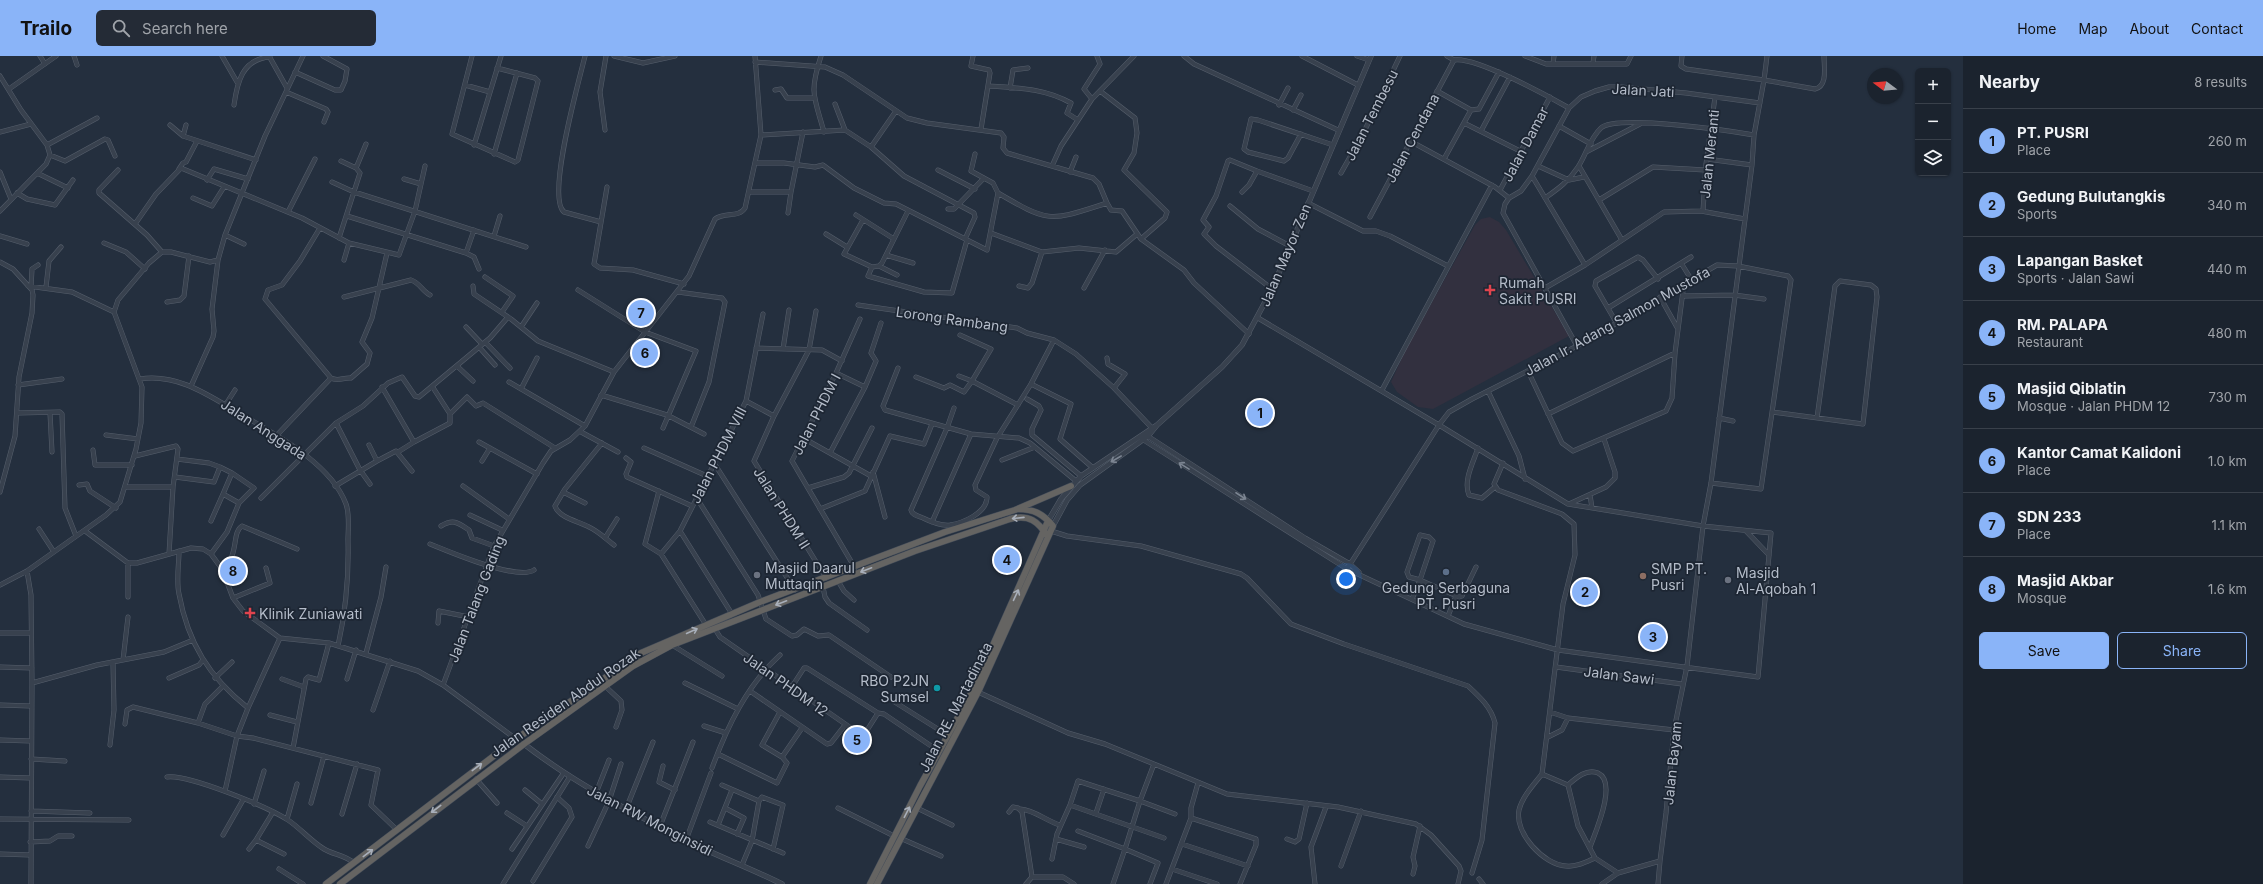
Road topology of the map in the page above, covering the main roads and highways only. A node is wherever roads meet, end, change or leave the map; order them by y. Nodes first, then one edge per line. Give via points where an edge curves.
1 (1071, 486) road end
2 (1015, 510) junction
3 (1048, 521) junction
4 (1049, 531) junction
5 (1003, 632) junction
6 (960, 720) junction
7 (898, 837) junction
8 (326, 884) edge
9 (340, 884) edge
10 (870, 884) edge
11 (877, 884) edge

1 - 2 highway
2 - 3 highway via 1038,512
8 -> 2 highway, Jalan Residen Abdul Rozak via 516,738 641,653 760,602 855,568 950,528
3 - 4 highway, Jalan RE. Martadinata
3 - 4 highway
4 - 5 highway, Jalan RE. Martadinata
4 -> 9 highway, Jalan Residen Abdul Rozak via 1032,519 1010,518 915,551 672,645 633,666 524,744
5 - 6 highway
5 - 6 highway, Jalan RE. Martadinata via 978,692
7 -> 6 highway via 940,752
6 - 7 highway, Jalan RE. Martadinata via 917,808
7 - 10 highway
7 - 11 highway, Jalan RE. Martadinata

